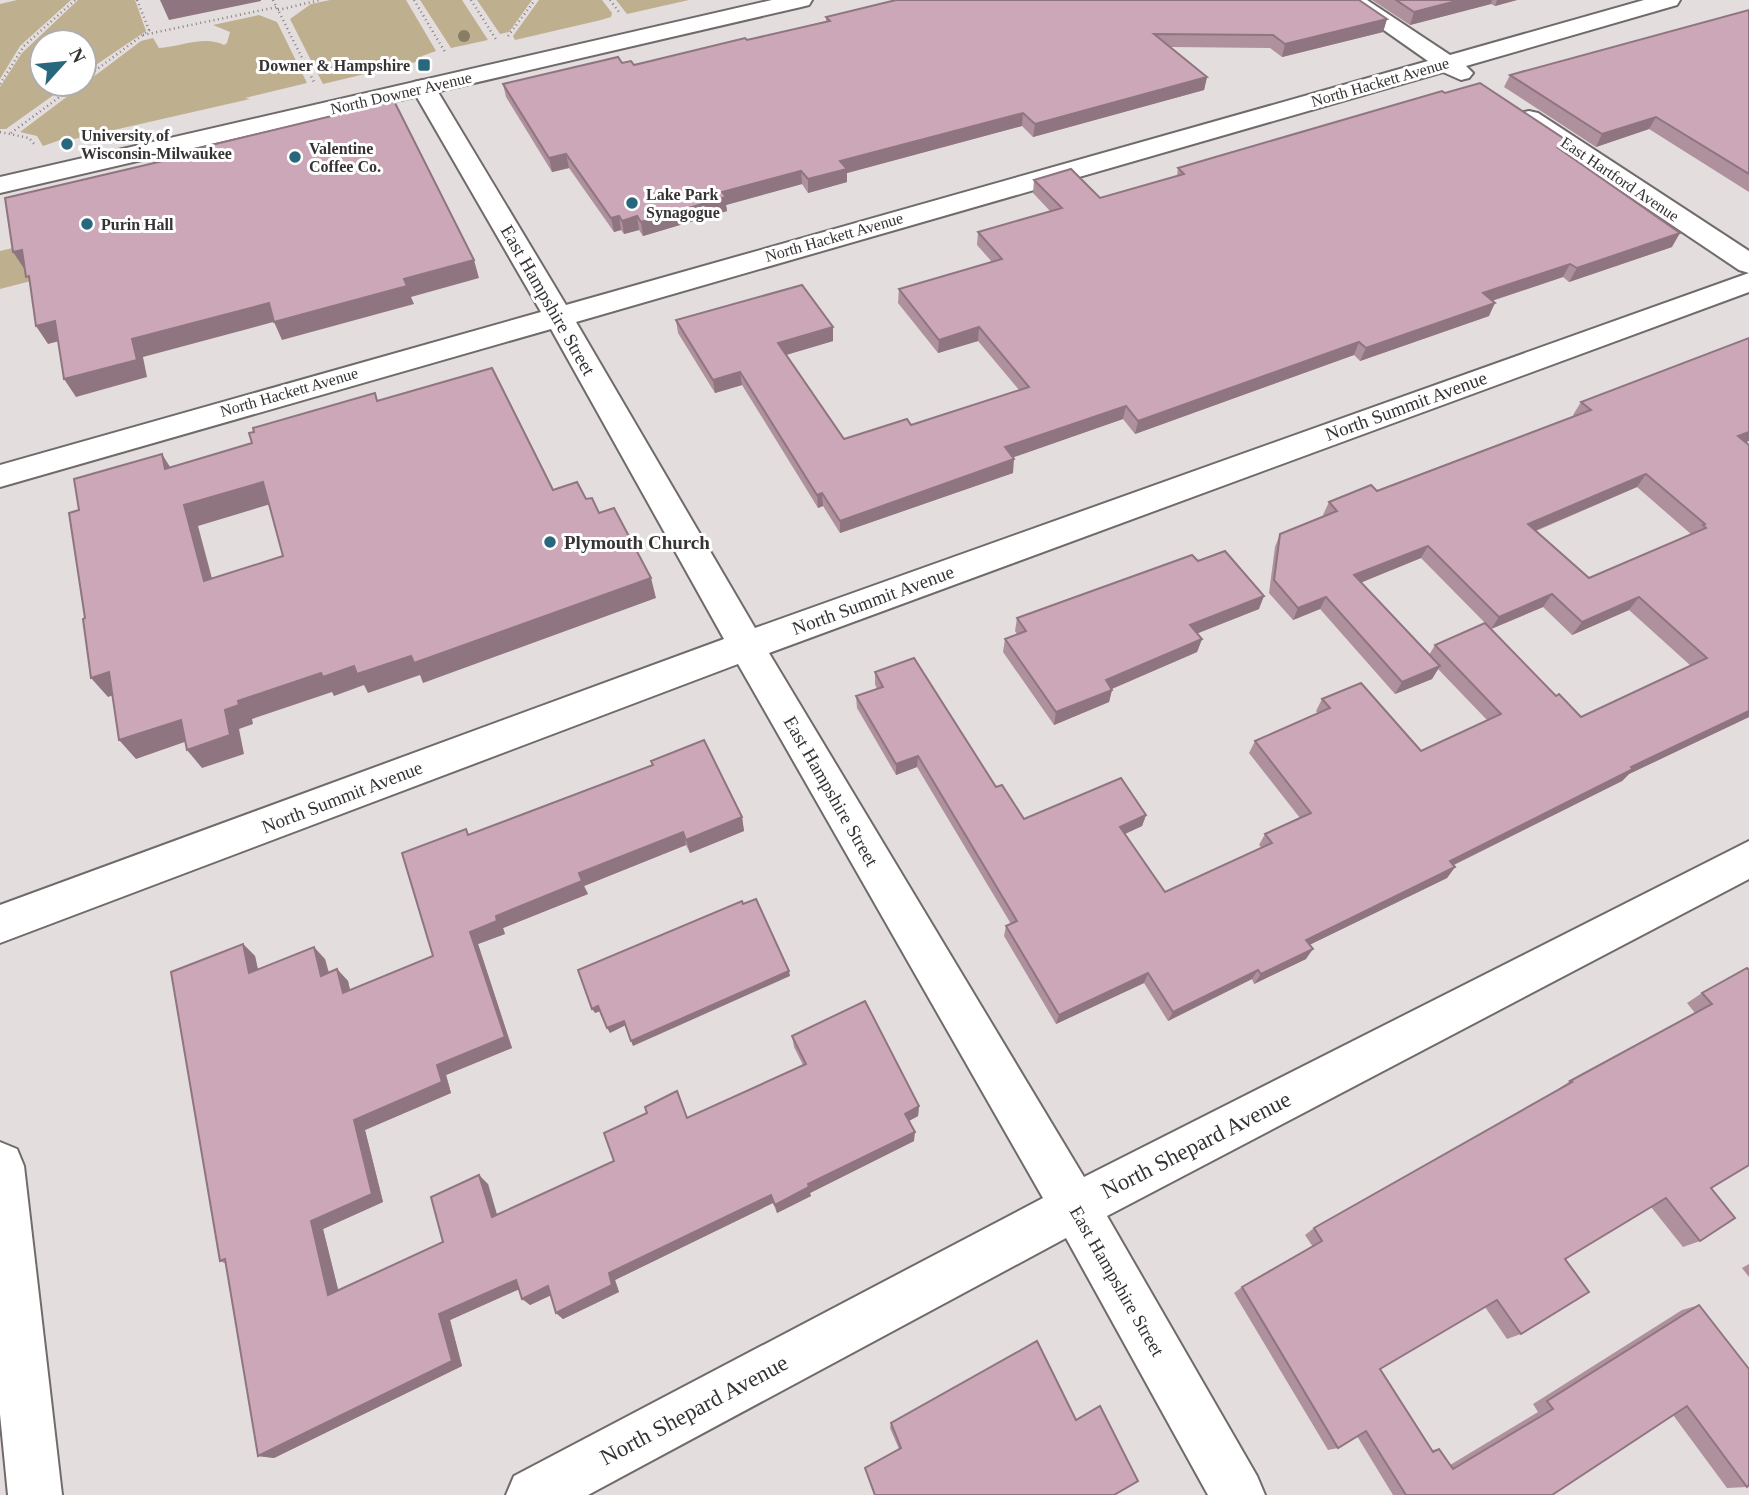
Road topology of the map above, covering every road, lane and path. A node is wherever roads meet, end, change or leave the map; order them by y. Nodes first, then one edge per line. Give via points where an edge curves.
1 (75, 0) edge
2 (138, 0) edge
3 (273, 0) edge
4 (320, 0) edge
5 (414, 0) edge
6 (471, 0) edge
7 (535, 0) edge
8 (801, 0) edge
9 (1352, 0) edge
10 (1669, 0) edge
11 (277, 8) junction
12 (143, 35) junction
13 (448, 55) dead end
14 (1447, 63) junction
15 (98, 69) edge
16 (0, 84) edge
17 (1479, 85) edge
18 (316, 86) dead end
19 (423, 87) junction
20 (58, 98) edge
21 (1513, 108) edge
22 (0, 132) edge
23 (11, 133) junction
24 (37, 150) dead end
25 (0, 185) edge
26 (1749, 264) edge
27 (1749, 282) edge
28 (558, 315) junction
29 (0, 476) edge
30 (746, 646) junction
31 (1749, 859) edge
32 (0, 924) edge
33 (0, 1166) edge
34 (1075, 1207) junction
35 (35, 1495) edge
36 (533, 1495) edge
37 (1238, 1495) edge

1 - 16 path via 24,46
2 - 12 path via 151,29
3 - 11 path
4 - 11 path
5 - 13 path
6 - 7 path via 498,43 511,34
8 - 19 street, North Downer Avenue
9 - 14 street
10 - 14 street, North Hackett Avenue
11 - 12 path
11 - 18 path
12 - 15 path
14 - 17 street
14 - 28 street, North Hackett Avenue
19 - 25 street, North Downer Avenue
19 - 28 street, East Hampshire Street
20 - 23 path
21 - 26 street, East Hartford Avenue
22 - 23 path
23 - 24 path via 29,138
27 - 30 street, North Summit Avenue
28 - 29 street, North Hackett Avenue
28 - 30 street, East Hampshire Street
30 - 32 street, North Summit Avenue
30 - 34 street, East Hampshire Street
31 - 34 street, North Shepard Avenue
33 - 35 street
34 - 36 street, North Shepard Avenue
34 - 37 street, East Hampshire Street

